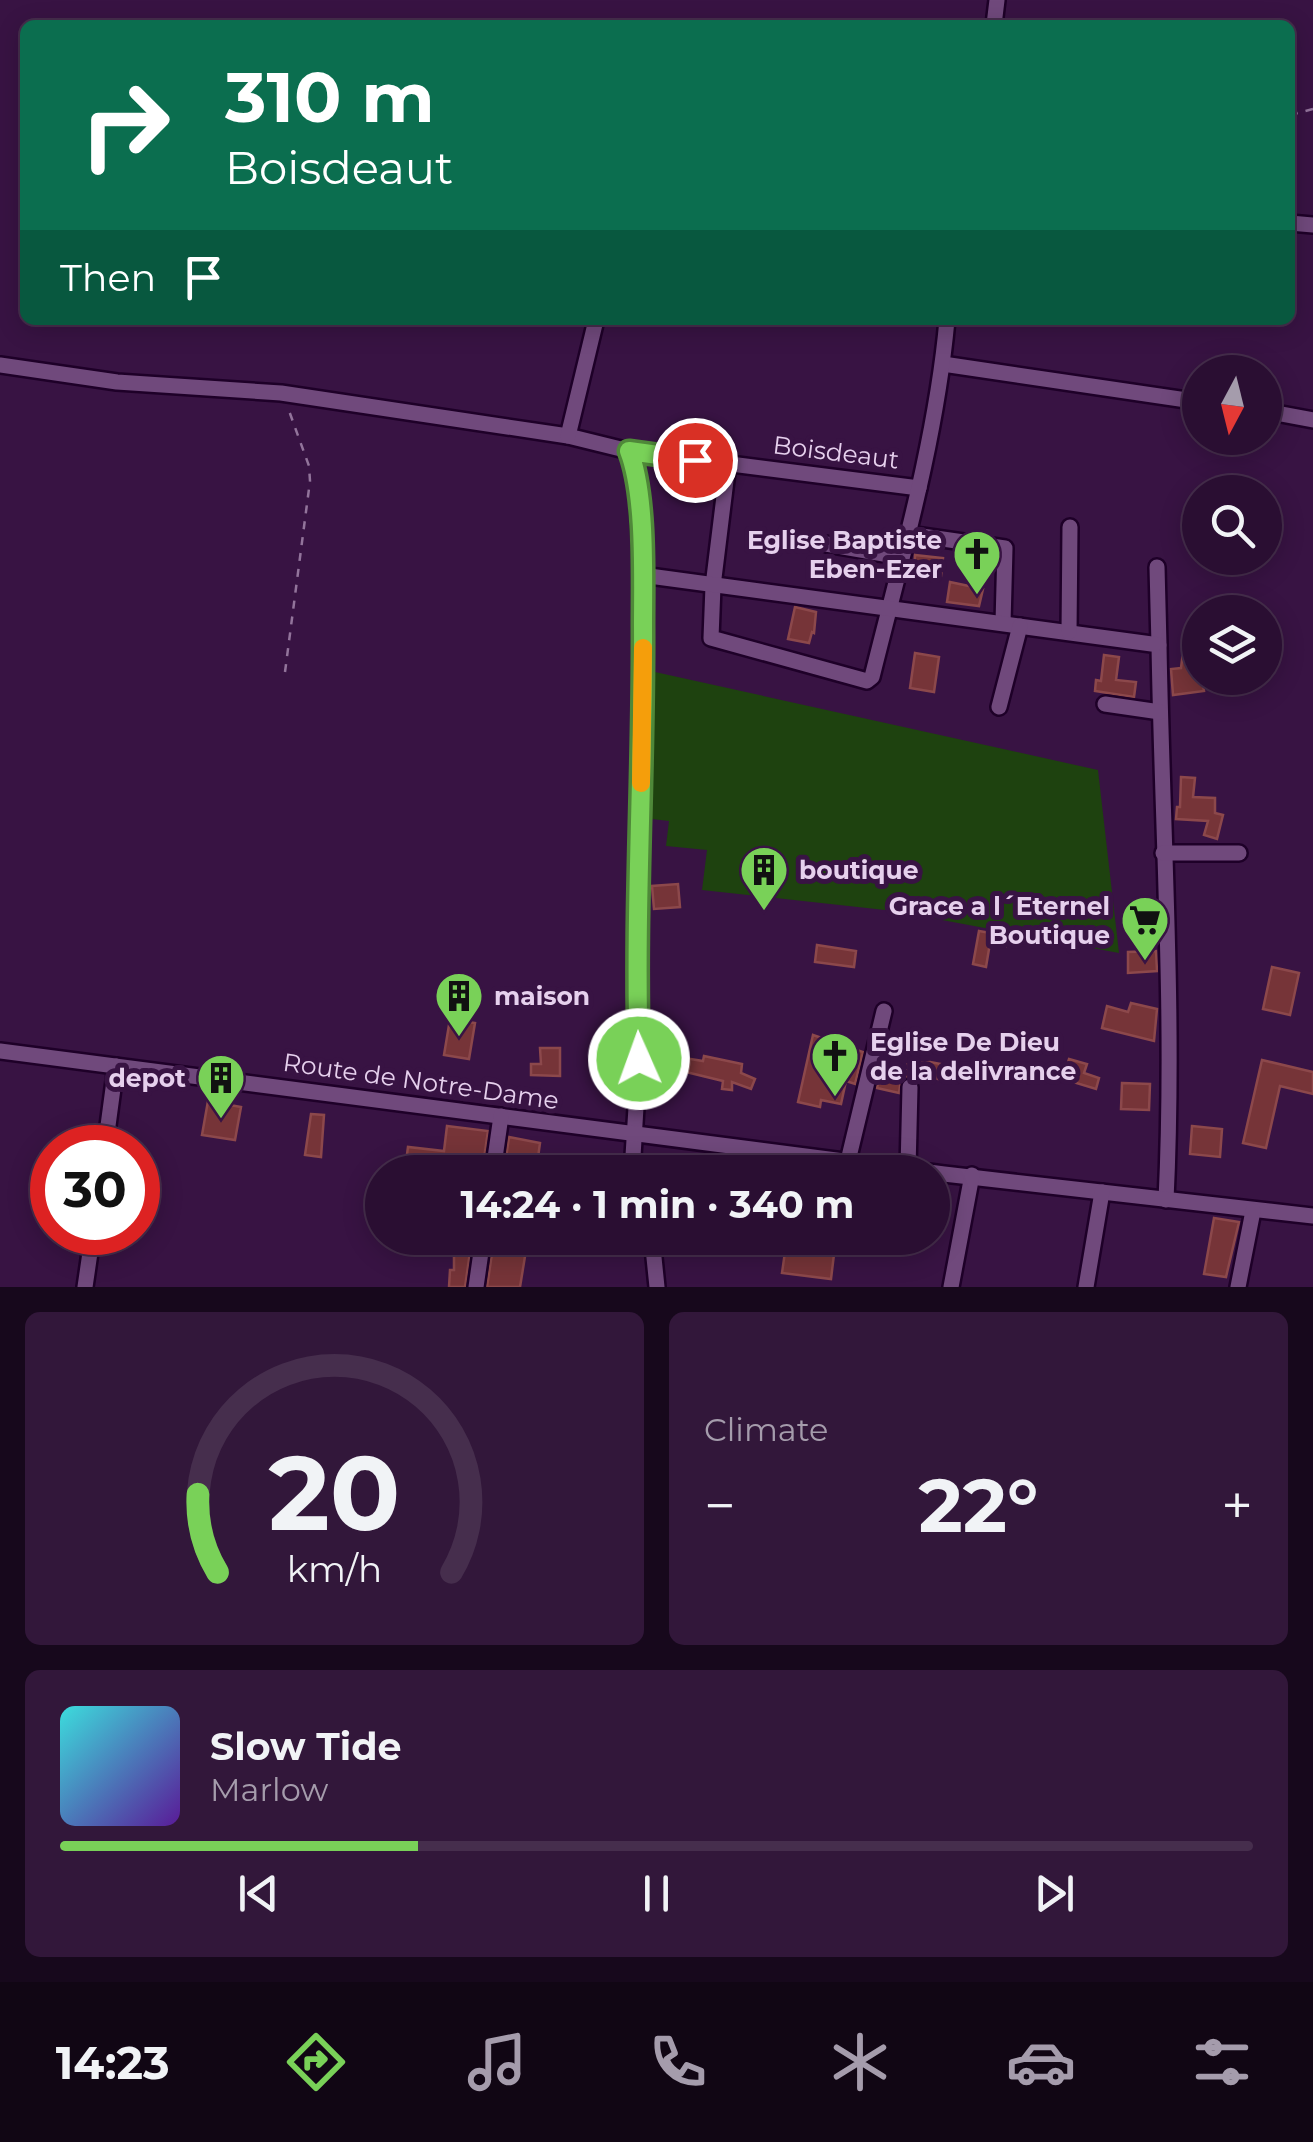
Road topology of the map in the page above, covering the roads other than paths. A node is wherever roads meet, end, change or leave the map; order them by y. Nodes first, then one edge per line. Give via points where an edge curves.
1 (595, 325) edge
2 (947, 325) edge
3 (0, 364) edge
4 (943, 364) junction
5 (1182, 399) edge
6 (1282, 414) edge
7 (1313, 420) edge
8 (568, 436) junction
9 (629, 451) junction
10 (728, 464) junction
11 (918, 488) junction
12 (1070, 528) dead end
13 (908, 534) junction
14 (826, 544) dead end
15 (901, 558) junction
16 (1157, 567) dead end
17 (642, 576) junction
18 (712, 586) junction
19 (889, 609) junction
20 (1011, 625) junction
21 (1069, 632) junction
22 (1159, 645) junction
23 (1104, 704) dead end
24 (999, 708) dead end
25 (1160, 712) junction
26 (1238, 852) dead end
27 (1163, 854) junction
28 (884, 1010) dead end
29 (0, 1051) edge
30 (116, 1066) junction
31 (910, 1087) dead end
32 (501, 1116) junction
33 (107, 1125) edge
34 (636, 1125) junction
35 (495, 1155) edge
36 (633, 1155) edge
37 (813, 1155) edge
38 (849, 1155) edge
39 (908, 1155) edge
40 (950, 1173) edge
41 (972, 1175) junction
42 (1102, 1192) junction
43 (1166, 1200) junction
44 (1253, 1211) junction
45 (1313, 1216) edge
46 (92, 1255) edge
47 (481, 1255) edge
48 (654, 1255) edge
49 (90, 1286) edge
50 (476, 1287) edge
51 (658, 1287) edge
52 (951, 1287) edge
53 (1086, 1287) edge
54 (1238, 1287) edge

1 - 8 street
2 - 4 street
3 - 8 street, Boisdeaut via 118,382 281,393
4 - 5 street
4 - 11 street
6 - 7 street
8 - 9 street, Boisdeaut
9 - 10 street, Boisdeaut
9 - 17 street via 636,469
10 - 11 street, Boisdeaut
10 - 18 street
11 - 13 street
12 - 21 street
13 - 15 street
13 - 20 street via 1005,548
14 - 15 street
15 - 19 street
16 - 22 street
17 - 18 street
17 - 34 street
18 - 19 street
18 - 19 street via 711,638 868,681
19 - 20 street
20 - 21 street
20 - 24 street
21 - 22 street
22 - 25 street
23 - 25 street
25 - 27 street
26 - 27 street
27 - 43 street via 1170,974
28 - 38 street
29 - 30 street, Route de Notre-Dame
30 - 32 street, Route de Notre-Dame
30 - 33 street
31 - 39 street
32 - 34 street, Route de Notre-Dame
32 - 35 street
34 - 36 street
34 - 37 street, Route de Notre-Dame
40 - 41 street, Route de Notre-Dame
41 - 42 street, Route de Notre-Dame
41 - 52 street
42 - 43 street, Route de Notre-Dame
42 - 53 street
43 - 44 street, Route de Notre-Dame
44 - 45 street, Route de Notre-Dame
44 - 54 street
46 - 49 street
47 - 50 street
48 - 51 street

